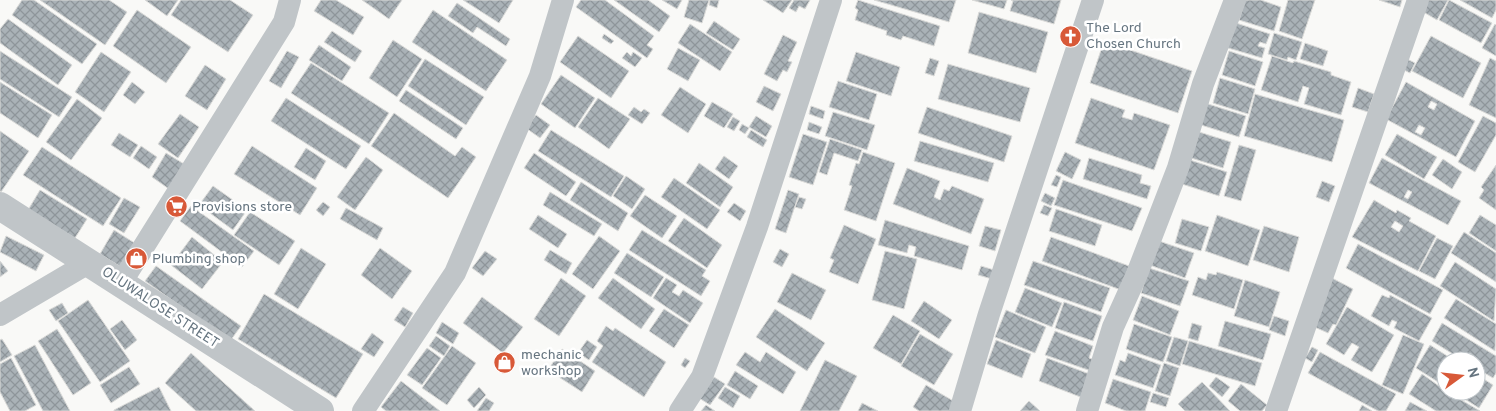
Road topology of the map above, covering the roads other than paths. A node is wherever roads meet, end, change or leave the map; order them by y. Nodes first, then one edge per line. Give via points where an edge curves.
1 (290, 0) edge
2 (562, 0) edge
3 (832, 0) edge
4 (1093, 0) edge
5 (1235, 0) edge
6 (1418, 0) edge
7 (0, 206) edge
8 (90, 262) junction
9 (121, 283) junction
10 (0, 315) edge
11 (320, 411) edge
12 (364, 411) edge
13 (680, 411) edge
14 (960, 411) edge
15 (1087, 411) edge
16 (1276, 411) edge

1 - 9 street via 284,22
2 - 12 street via 540,76 455,273
3 - 13 street via 757,227 702,377
4 - 14 street
5 - 15 street via 1203,84 1178,168 1113,327
6 - 16 street
7 - 8 street, OLUWALOSE STREET
8 - 9 street, OLUWALOSE STREET
8 - 10 street
9 - 11 street, OLUWALOSE STREET

